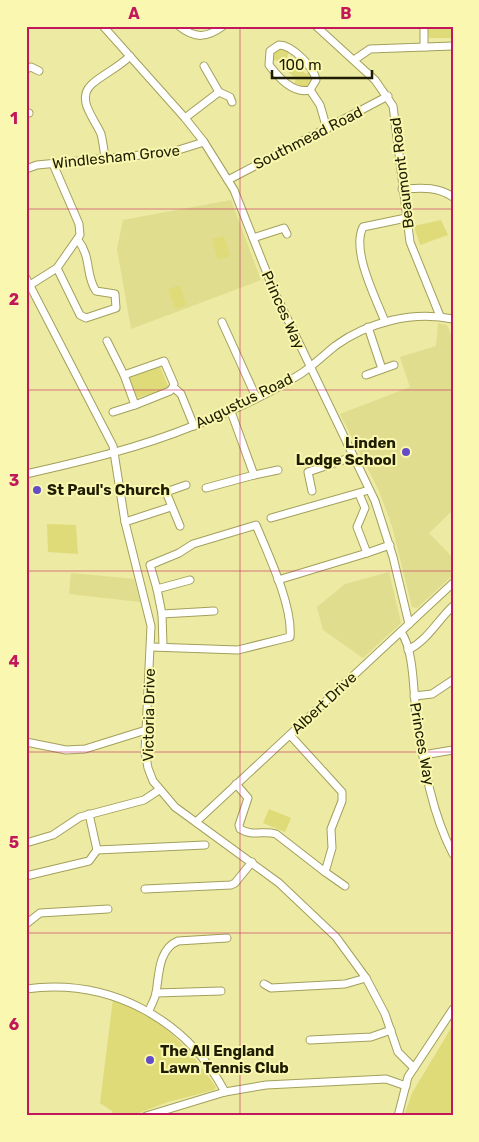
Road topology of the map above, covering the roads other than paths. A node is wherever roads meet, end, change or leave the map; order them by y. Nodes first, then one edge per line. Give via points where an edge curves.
1 (103, 26) edge
2 (180, 26) edge
3 (223, 26) edge
4 (316, 26) edge
5 (424, 26) edge
6 (453, 46) edge
7 (424, 47) junction
8 (130, 56) junction
9 (354, 60) junction
10 (204, 66) dead end
11 (26, 69) edge
12 (39, 71) dead end
13 (310, 90) junction
14 (219, 92) junction
15 (388, 96) junction
16 (232, 102) dead end
17 (185, 118) junction
18 (327, 129) junction
19 (204, 142) junction
20 (105, 158) junction
21 (53, 164) junction
22 (26, 169) edge
23 (228, 180) junction
24 (402, 189) junction
25 (453, 197) edge
26 (406, 218) junction
27 (288, 234) dead end
28 (253, 238) junction
29 (78, 240) junction
30 (57, 268) junction
31 (28, 282) edge
32 (440, 316) junction
33 (453, 319) edge
34 (222, 322) dead end
35 (385, 322) junction
36 (368, 327) junction
37 (107, 341) dead end
38 (394, 365) dead end
39 (310, 367) junction
40 (382, 369) junction
41 (124, 375) junction
42 (366, 375) dead end
43 (173, 387) junction
44 (256, 397) junction
45 (135, 405) junction
46 (230, 409) junction
47 (113, 412) dead end
48 (194, 426) junction
49 (114, 453) junction
50 (352, 457) junction
51 (278, 470) dead end
52 (26, 474) edge
53 (254, 475) junction
54 (186, 486) dead end
55 (206, 488) dead end
56 (370, 490) junction
57 (312, 491) dead end
58 (359, 494) junction
59 (171, 507) junction
60 (272, 518) dead end
61 (125, 522) junction
62 (180, 526) dead end
63 (390, 545) junction
64 (367, 553) junction
65 (135, 561) junction
66 (150, 565) junction
67 (190, 580) dead end
68 (278, 580) junction
69 (453, 583) edge
70 (157, 589) junction
71 (453, 606) edge
72 (214, 611) dead end
73 (162, 614) junction
74 (409, 624) junction
75 (401, 632) junction
76 (163, 646) junction
77 (151, 648) junction
78 (408, 650) junction
79 (453, 680) edge
80 (414, 696) junction
81 (146, 730) junction
82 (290, 735) junction
83 (26, 742) edge
84 (453, 750) edge
85 (423, 755) junction
86 (236, 784) junction
87 (159, 790) junction
88 (89, 814) junction
89 (196, 822) junction
90 (26, 843) edge
91 (205, 845) dead end
92 (96, 850) junction
93 (453, 854) edge
94 (252, 862) junction
95 (325, 872) junction
96 (26, 876) edge
97 (345, 886) dead end
98 (145, 889) dead end
99 (108, 909) dead end
100 (26, 924) edge
101 (227, 938) dead end
102 (366, 978) junction
103 (264, 984) dead end
104 (26, 989) edge
105 (221, 991) dead end
106 (156, 993) junction
107 (453, 1008) edge
108 (148, 1011) junction
109 (391, 1030) junction
110 (310, 1040) dead end
111 (414, 1068) junction
112 (406, 1086) junction
113 (225, 1092) junction
114 (146, 1116) edge
115 (398, 1116) edge

1 - 8 street, Princes Way
2 - 3 street via 194,36 210,35
4 - 9 street, Beaumont Road
5 - 7 street
6 - 7 street
7 - 9 street via 370,49
8 - 17 street, Princes Way
8 - 20 street via 92,84 84,97 101,135
9 - 15 street, Beaumont Road
10 - 14 street
11 - 12 street via 31,67
13 - 13 street via 293,89 273,70 268,59 272,48 279,45 288,47 312,68 316,80
13 - 18 street via 320,105
14 - 16 street via 230,97
14 - 17 street
15 - 18 street, Southmead Road
15 - 24 street, Beaumont Road via 396,117
17 - 19 street, Princes Way
18 - 23 street, Southmead Road
19 - 20 street, Windlesham Grove via 172,152
19 - 23 street, Princes Way
20 - 21 street, Windlesham Grove
21 - 22 street, Windlesham Grove
21 - 29 street via 79,224
23 - 28 street, Princes Way
24 - 25 street via 432,188
24 - 26 street, Beaumont Road
26 - 32 street, Beaumont Road via 412,246
26 - 35 street via 363,226 361,232 363,266
27 - 28 street via 284,228
28 - 39 street, Princes Way via 274,292
29 - 30 street
29 - 30 street via 86,250 92,286 96,292 115,294 116,308 86,318 80,315
30 - 31 street
31 - 49 street, Victoria Drive via 105,427
32 - 33 street, Augustus Road
32 - 35 street, Augustus Road
34 - 44 street
35 - 36 street, Augustus Road
36 - 39 street, Augustus Road via 336,346
36 - 40 street
37 - 41 street
38 - 40 street
39 - 44 street, Augustus Road
39 - 50 street, Princes Way
40 - 42 street
41 - 43 street via 164,361
41 - 45 street
43 - 45 street
43 - 48 street via 181,394
44 - 46 street, Augustus Road
45 - 47 street
46 - 48 street, Augustus Road
46 - 53 street
48 - 49 street, Augustus Road
49 - 52 street, Augustus Road
49 - 61 street, Victoria Drive
50 - 56 street, Princes Way
50 - 57 street via 308,472
51 - 53 street
53 - 55 street
54 - 59 street via 166,492
56 - 58 street
56 - 63 street, Princes Way
58 - 60 street
58 - 64 street via 365,508 357,527
59 - 61 street
59 - 62 street
61 - 65 street, Victoria Drive
63 - 64 street
63 - 74 street, Princes Way
64 - 68 street
65 - 66 street
65 - 77 street, Victoria Drive via 149,614
66 - 68 street via 193,544 256,525
66 - 70 street
67 - 70 street
68 - 76 street via 291,628 290,637 238,650
69 - 74 street, Albert Drive
70 - 73 street
71 - 78 street via 417,646
72 - 73 street
73 - 76 street
74 - 75 street, Albert Drive
75 - 78 street, Princes Way
75 - 82 street, Albert Drive
76 - 77 street
77 - 81 street, Victoria Drive
78 - 80 street, Princes Way
79 - 80 street via 432,694
80 - 85 street, Princes Way
81 - 83 street via 85,749 66,750
81 - 87 street, Victoria Drive via 146,761
82 - 86 street, Albert Drive
82 - 95 street via 342,792 342,801 330,829 332,848
84 - 85 street
85 - 93 street, Princes Way via 439,820
86 - 89 street, Albert Drive
86 - 95 street via 248,798 240,829 250,834 276,834
87 - 88 street via 144,800
87 - 89 street, Victoria Drive
88 - 90 street via 54,835
88 - 92 street
89 - 94 street, Victoria Drive
91 - 92 street
92 - 96 street via 89,862
94 - 98 street via 231,885
94 - 102 street, Victoria Drive via 313,913 350,954
95 - 97 street
99 - 100 street via 40,913
101 - 106 street via 172,943 158,968
102 - 103 street via 344,984 271,988
102 - 109 street, Victoria Drive
104 - 108 street via 60,986 88,989 109,994
105 - 106 street
106 - 108 street
107 - 111 street
108 - 113 street via 187,1040
109 - 110 street via 370,1037
109 - 111 street, Victoria Drive via 398,1052
111 - 112 street
112 - 113 street via 390,1080 355,1080 266,1085
112 - 115 street
113 - 114 street

